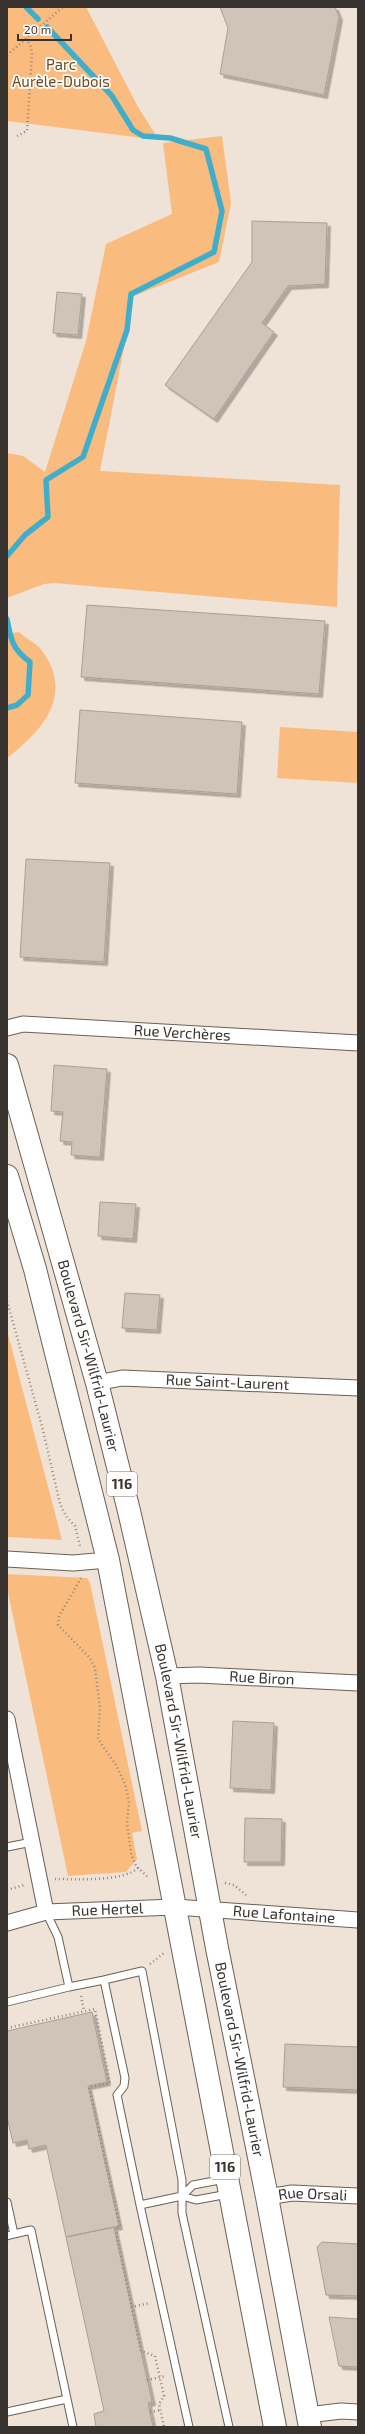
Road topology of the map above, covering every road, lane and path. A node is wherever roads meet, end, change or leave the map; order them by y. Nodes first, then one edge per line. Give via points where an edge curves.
1 (63, 7) edge
2 (26, 38) junction
3 (7, 55) edge
4 (17, 136) dead end
5 (7, 1028) edge
6 (358, 1043) edge
7 (7, 1065) edge
8 (7, 1176) edge
9 (7, 1301) edge
10 (97, 1383) junction
11 (358, 1388) edge
12 (81, 1548) dead end
13 (7, 1559) edge
14 (108, 1560) junction
15 (82, 1576) dead end
16 (167, 1676) junction
17 (358, 1683) edge
18 (7, 1719) edge
19 (33, 1842) junction
20 (7, 1847) edge
21 (138, 1868) junction
22 (52, 1879) dead end
23 (150, 1880) dead end
24 (30, 1884) dead end
25 (7, 1890) edge
26 (175, 1907) junction
27 (210, 1909) junction
28 (46, 1912) junction
29 (358, 1920) edge
30 (7, 1923) edge
31 (168, 1948) dead end
32 (142, 1971) junction
33 (104, 1980) junction
34 (69, 1987) junction
35 (81, 1998) dead end
36 (7, 2002) edge
37 (84, 2011) junction
38 (7, 2028) edge
39 (229, 2186) junction
40 (182, 2196) junction
41 (358, 2196) edge
42 (267, 2197) junction
43 (7, 2202) edge
44 (140, 2205) junction
45 (10, 2235) edge
46 (148, 2303) dead end
47 (132, 2307) junction
48 (160, 2377) junction
49 (147, 2380) dead end
50 (67, 2399) junction
51 (161, 2410) junction
52 (7, 2412) edge
53 (150, 2412) dead end
54 (358, 2412) edge
55 (309, 2421) edge
56 (73, 2427) edge
57 (164, 2427) edge
58 (189, 2427) edge
59 (229, 2427) edge
60 (275, 2427) edge

1 - 2 path
2 - 3 path
2 - 4 path via 32,54 27,131
5 - 6 street, Rue Verchères via 31,1024
7 - 10 main road, Boulevard Sir-Wilfrid-Laurier / 116
8 - 14 main road, Boulevard Sir-Wilfrid-Laurier / 116 via 35,1269
9 - 12 path via 43,1430 60,1504 75,1526
10 - 11 street, Rue Saint-Laurent via 122,1378
10 - 16 main road, Boulevard Sir-Wilfrid-Laurier / 116
13 - 14 street via 73,1563
14 - 26 main road, Boulevard Sir-Wilfrid-Laurier / 116
15 - 21 path via 59,1616 58,1625 90,1658 95,1668 100,1707 98,1739 125,1784 129,1802 127,1823 131,1853
16 - 17 street, Rue Biron via 199,1675
16 - 27 main road, Boulevard Sir-Wilfrid-Laurier / 116
18 - 19 street
19 - 20 lane
19 - 28 street
21 - 22 path via 118,1877
21 - 23 path
24 - 25 path
26 - 27 street, Rue Hertel
26 - 28 street, Rue Hertel
26 - 39 main road, Boulevard Sir-Wilfrid-Laurier / 116
27 - 29 street, Rue Lafontaine
27 - 42 main road, Boulevard Sir-Wilfrid-Laurier / 116
28 - 30 street, Rue Hertel
28 - 34 lane via 58,1937
31 - 32 path
32 - 33 lane
32 - 40 lane via 182,2180
33 - 34 lane
33 - 44 lane via 125,2078 124,2086 117,2095
34 - 36 lane
35 - 37 path
37 - 38 path
37 - 47 path via 95,2009 110,2083 89,2087 120,2227 115,2228
39 - 40 lane via 196,2200
39 - 40 lane via 193,2185
39 - 60 main road, Boulevard Sir-Wilfrid-Laurier / 116
40 - 44 lane
40 - 59 lane via 182,2213
41 - 42 street, Rue Orsali via 292,2193
42 - 55 main road, Boulevard Sir-Wilfrid-Laurier / 116
43 - 45 lane
44 - 58 lane
45 - 50 lane via 31,2230
46 - 47 path
47 - 48 path via 142,2351 155,2356
48 - 49 path
48 - 51 path via 164,2396 159,2404
50 - 52 lane
50 - 56 lane
51 - 53 path
51 - 57 path
54 - 55 street via 341,2411

